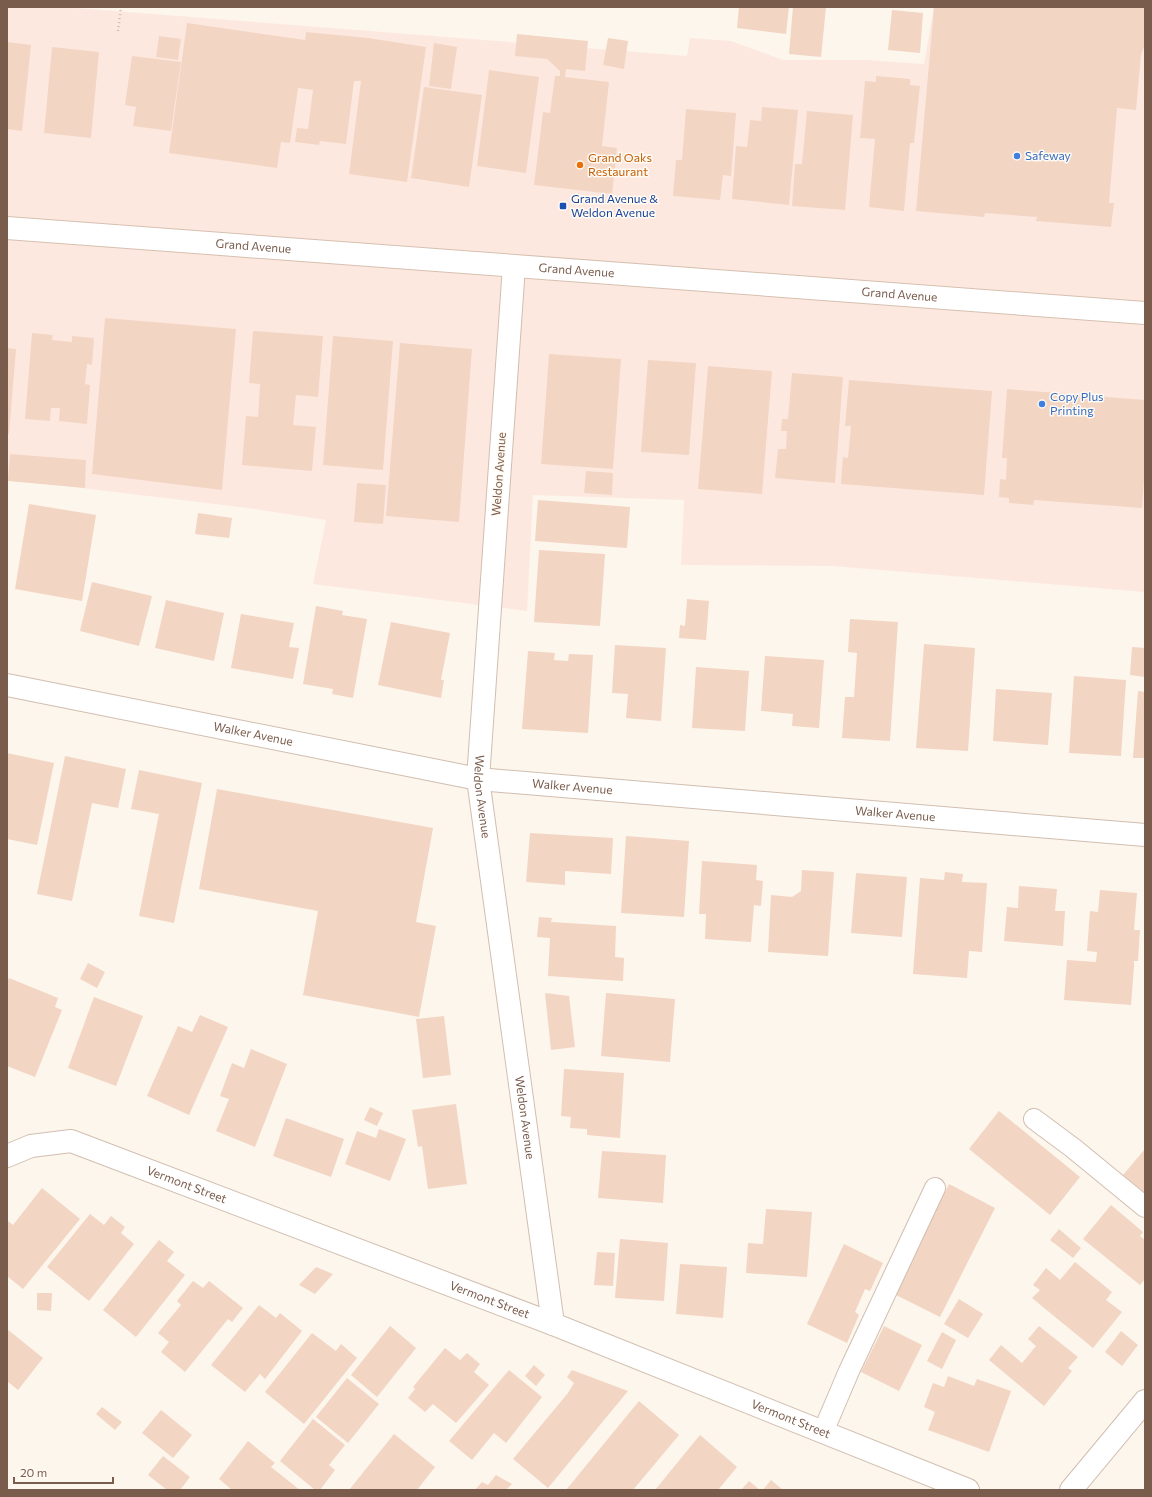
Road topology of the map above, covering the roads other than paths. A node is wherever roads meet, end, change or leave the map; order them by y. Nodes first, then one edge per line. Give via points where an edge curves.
1 (7, 228) edge
2 (514, 266) junction
3 (1145, 314) edge
4 (7, 685) edge
5 (478, 779) junction
6 (1145, 835) edge
7 (1034, 1119) dead end
8 (7, 1156) edge
9 (935, 1188) dead end
10 (1145, 1207) edge
11 (553, 1324) junction
12 (1145, 1401) edge
13 (823, 1432) junction
14 (968, 1490) edge
15 (1071, 1490) edge

1 - 2 street, Grand Avenue
2 - 3 street, Grand Avenue
2 - 5 street, Weldon Avenue
4 - 5 street, Walker Avenue
5 - 6 street, Walker Avenue
5 - 11 street, Weldon Avenue
7 - 10 lane
8 - 11 street, Vermont Street via 31,1146 71,1141
9 - 13 lane
11 - 13 street, Vermont Street
12 - 15 street
13 - 14 street, Vermont Street

